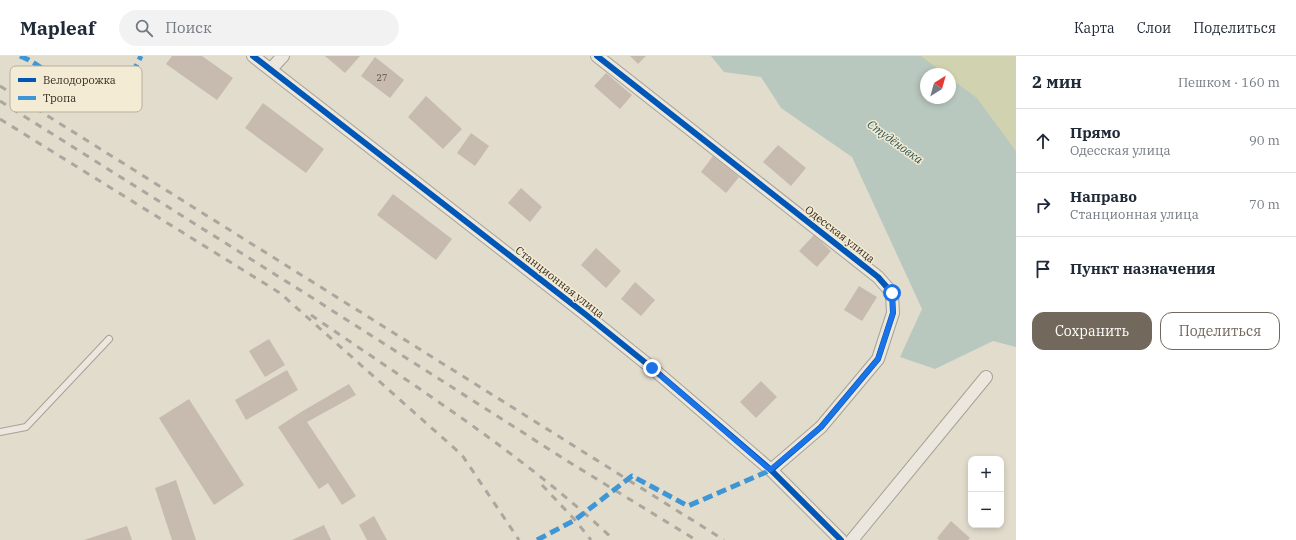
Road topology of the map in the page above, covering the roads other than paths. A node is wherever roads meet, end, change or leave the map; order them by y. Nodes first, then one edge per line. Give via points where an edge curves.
1 (253, 56) edge
2 (282, 56) edge
3 (597, 56) edge
4 (271, 69) junction
5 (109, 339) dead end
6 (986, 378) dead end
7 (0, 432) edge
8 (770, 470) junction
9 (841, 540) edge
10 (852, 540) edge

1 - 4 street, Станционная улица
2 - 4 street
3 - 8 street, Одесская улица via 878,277 892,293 893,313 878,359 821,427
4 - 8 street, Станционная улица via 597,323
5 - 7 lane via 26,427
6 - 10 street
8 - 9 street, Станционная улица

